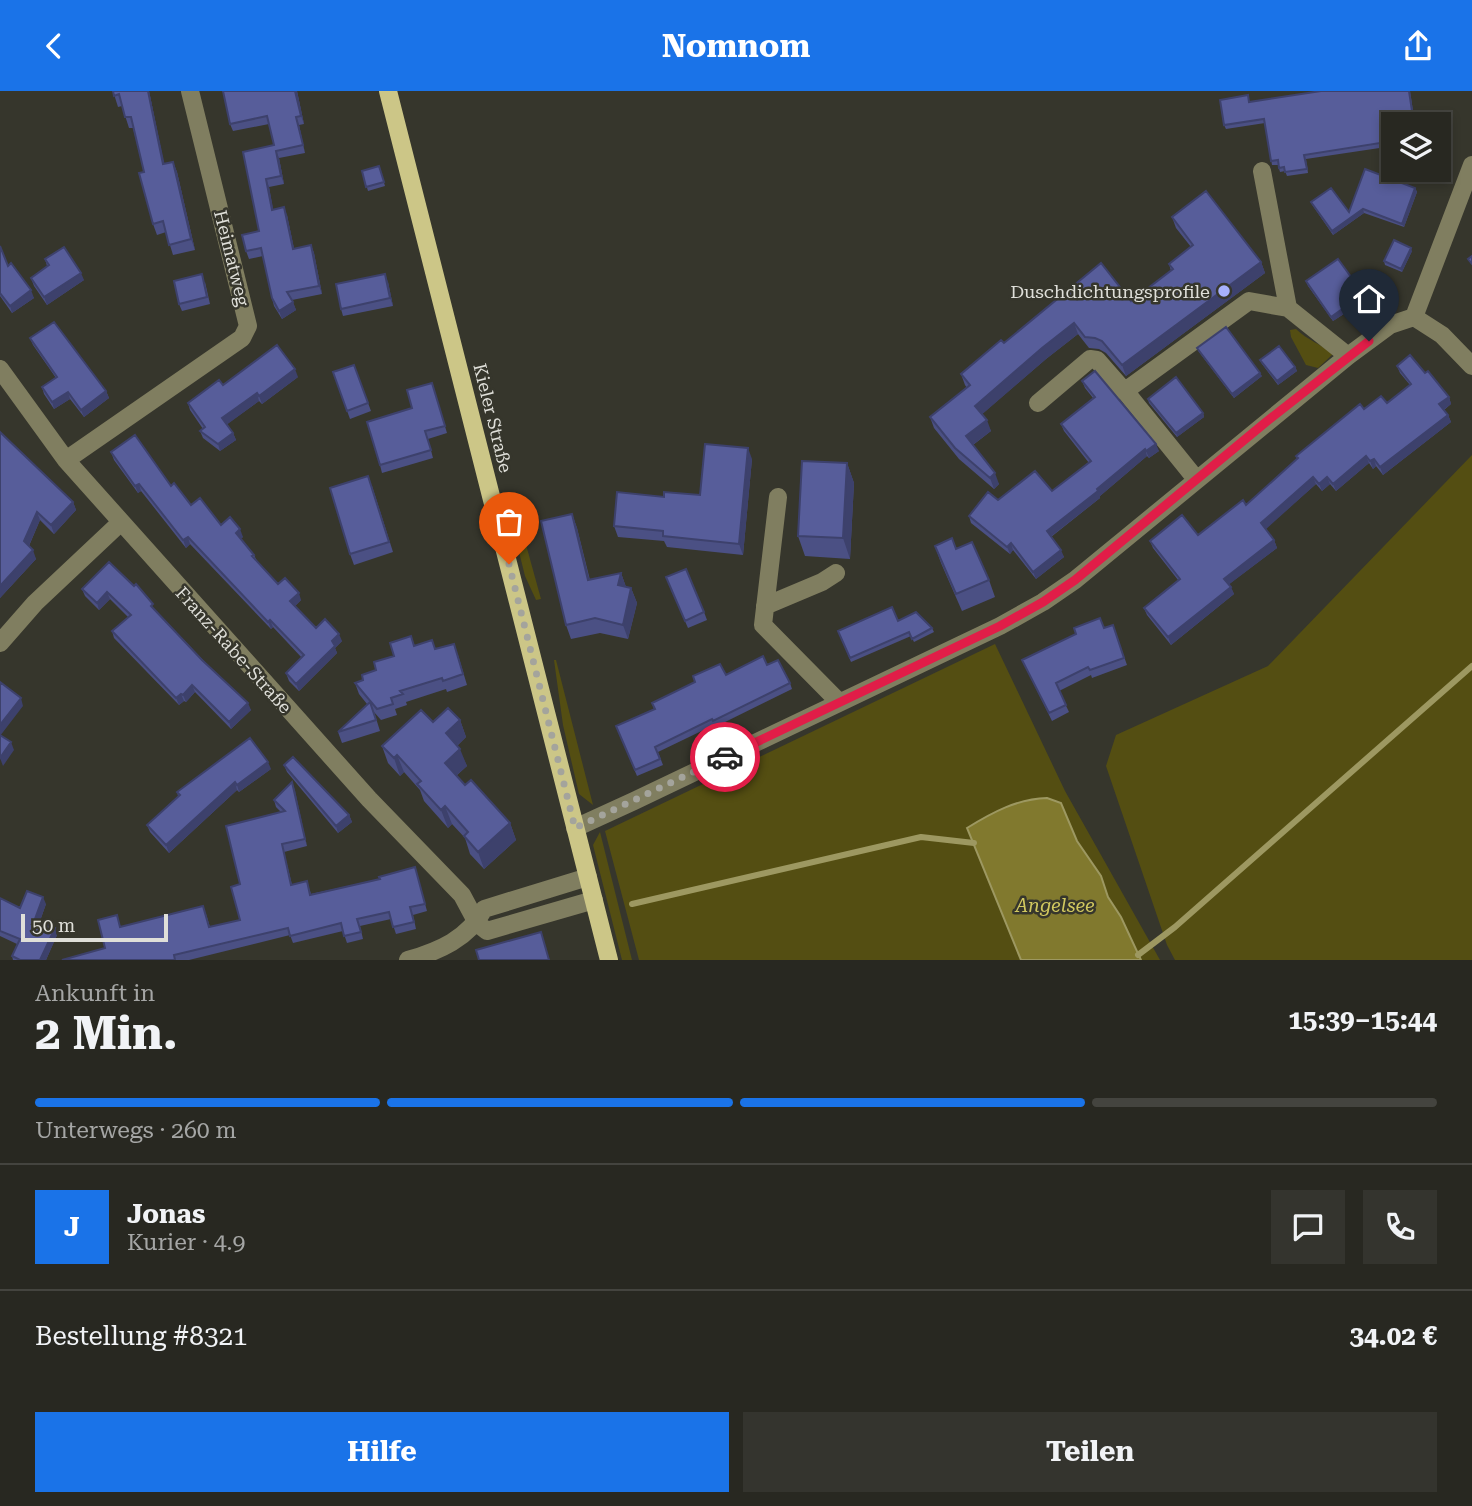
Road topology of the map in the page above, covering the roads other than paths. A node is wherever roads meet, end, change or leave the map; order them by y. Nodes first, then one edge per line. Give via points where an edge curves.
1 (190, 91) edge
2 (388, 91) edge
3 (1472, 165) edge
4 (1262, 171) dead end
5 (1288, 308) junction
6 (1414, 317) junction
7 (1348, 356) junction
8 (1472, 366) edge
9 (0, 369) edge
10 (1125, 392) junction
11 (1038, 403) dead end
12 (65, 460) junction
13 (1196, 479) junction
14 (778, 498) dead end
15 (120, 523) junction
16 (836, 573) dead end
17 (765, 606) junction
18 (0, 643) edge
19 (839, 702) junction
20 (575, 828) junction
21 (588, 877) junction
22 (594, 900) junction
23 (477, 923) junction
24 (454, 952) edge
25 (408, 960) edge
26 (609, 960) edge

1 - 12 street, Heimatweg via 248,326 242,338
2 - 20 main road, Kieler Straße
3 - 6 street
4 - 5 street
5 - 7 street
5 - 10 street via 1249,302
6 - 7 street via 1390,325
6 - 8 street via 1443,335
7 - 13 street
9 - 12 street, Franz-Rabe-Straße
10 - 11 street via 1090,359
10 - 13 street
12 - 15 street, Franz-Rabe-Straße
13 - 19 street via 1043,602
14 - 17 street
15 - 18 street via 35,603
15 - 23 street, Franz-Rabe-Straße via 461,895
16 - 17 street
17 - 19 street via 763,625
19 - 20 street
20 - 21 main road, Kieler Straße
21 - 22 main road, Kieler Straße
21 - 23 street via 484,909
22 - 23 street via 487,931
22 - 26 main road, Kieler Straße
23 - 24 street
24 - 25 street

